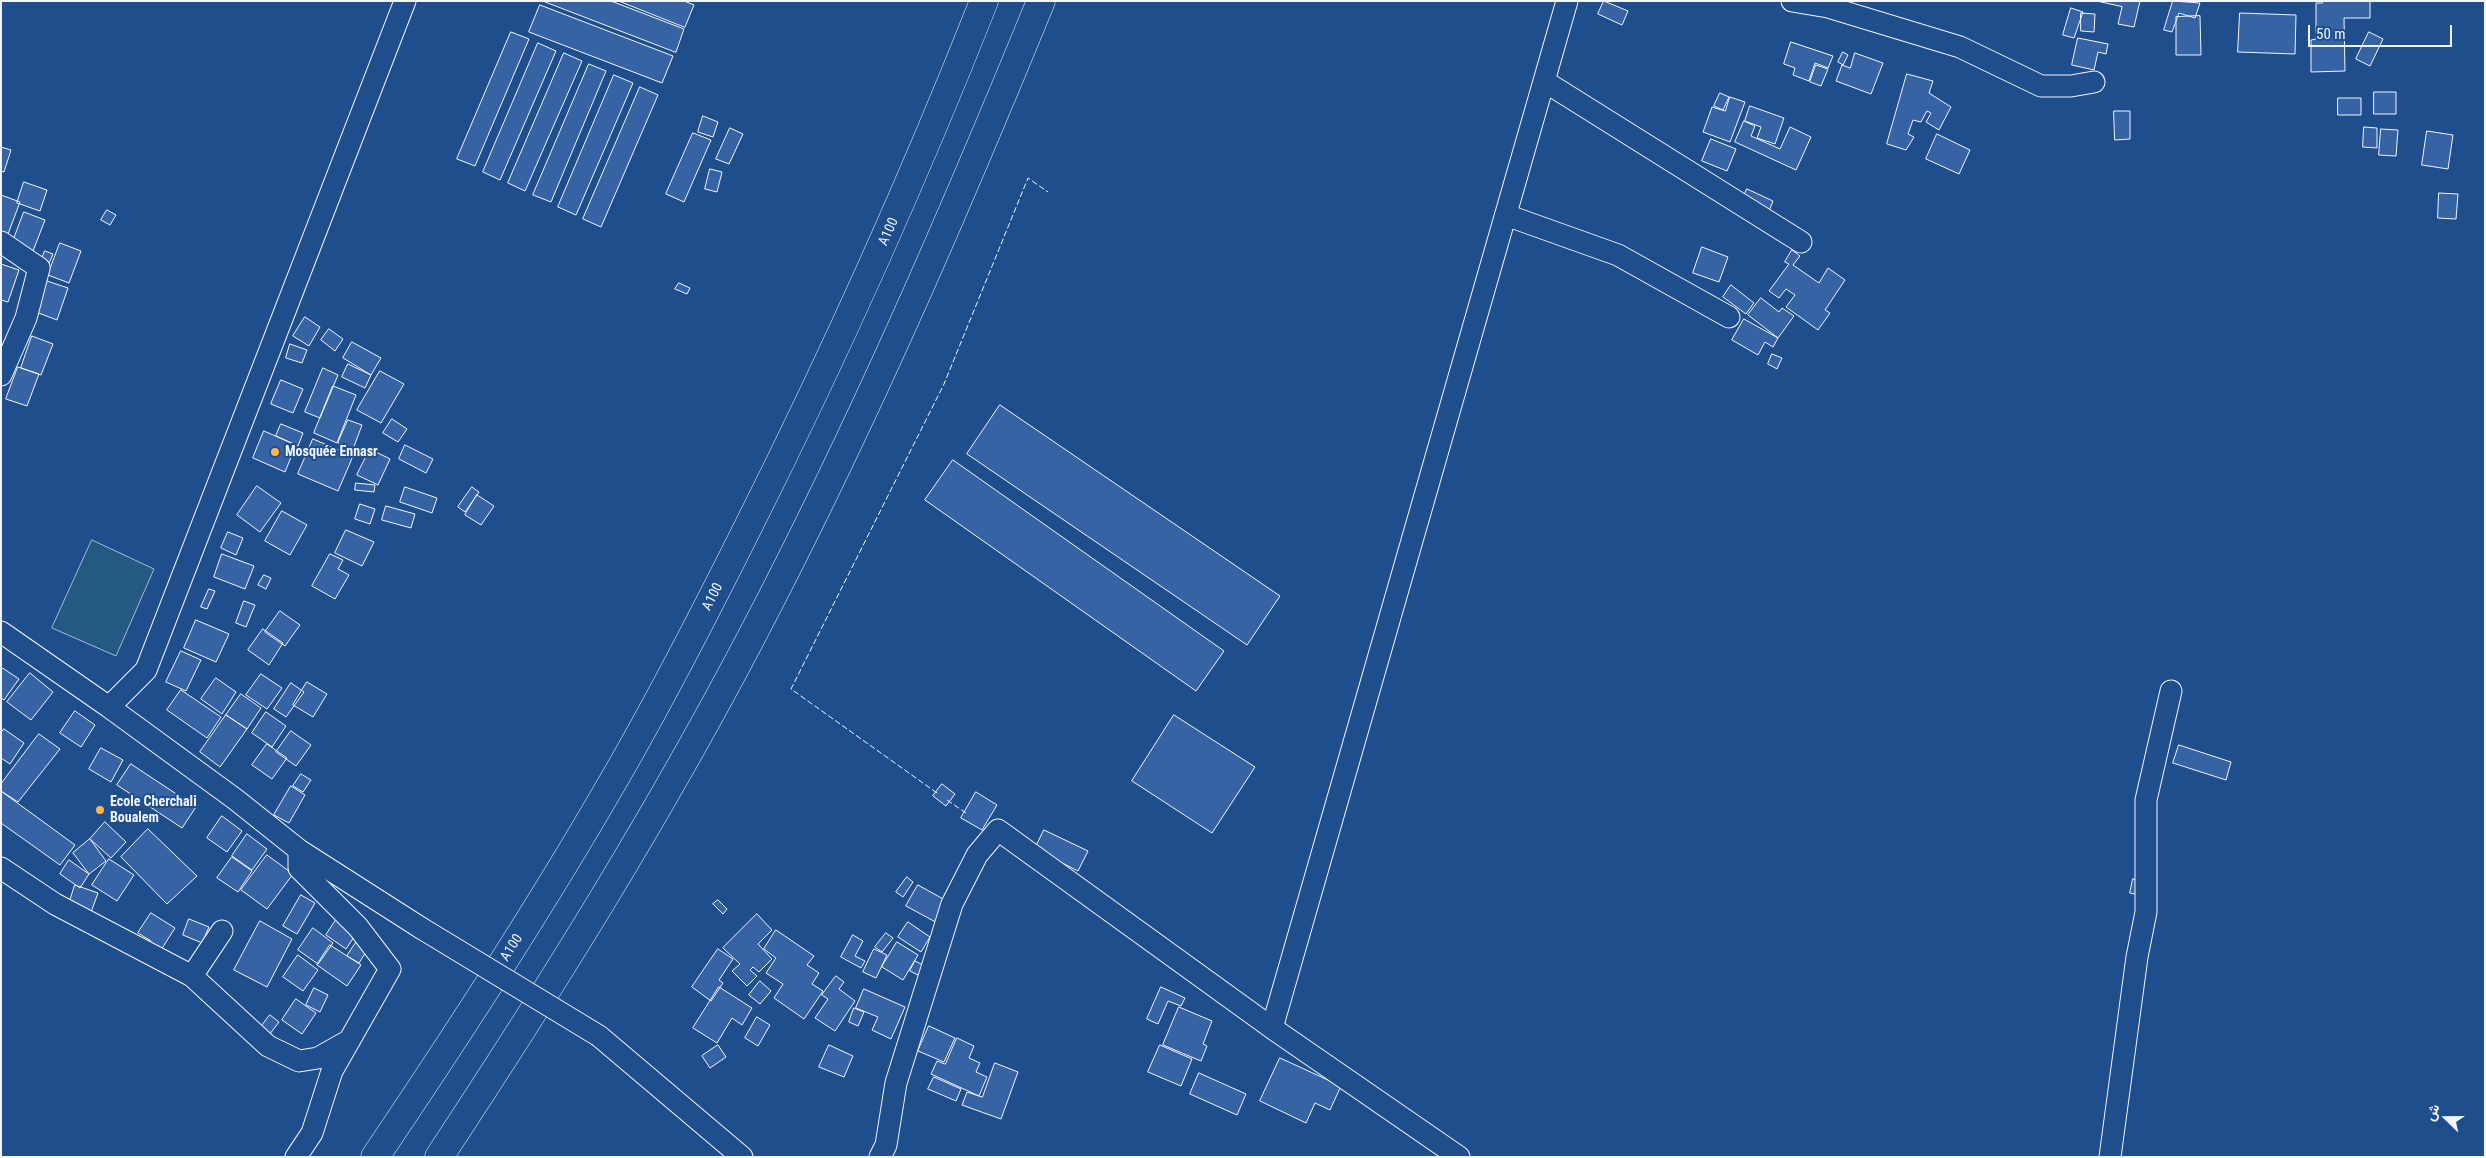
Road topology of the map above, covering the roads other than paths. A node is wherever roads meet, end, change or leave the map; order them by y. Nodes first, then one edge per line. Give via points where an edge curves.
1 (405, 1) edge
2 (984, 1) edge
3 (1041, 1) edge
4 (1567, 1) edge
5 (1792, 1) edge
6 (1544, 81) junction
7 (2094, 82) dead end
8 (1506, 215) junction
9 (1, 242) edge
10 (1801, 242) dead end
11 (1729, 317) dead end
12 (1, 375) edge
13 (1, 632) edge
14 (2171, 691) dead end
15 (109, 707) junction
16 (299, 850) junction
17 (1, 868) edge
18 (222, 931) dead end
19 (192, 976) junction
20 (1272, 1028) junction
21 (350, 1040) junction
22 (296, 1157) edge
23 (375, 1157) edge
24 (439, 1157) edge
25 (742, 1157) edge
26 (880, 1157) edge
27 (1459, 1157) edge
28 (2110, 1157) edge

1 - 15 street via 146,670
2 - 23 highway, A100 / A100 via 898,210 811,402 666,687 518,940
3 - 24 highway via 883,370 752,637 585,929
4 - 6 street
5 - 7 street via 1828,7 1960,47 2041,86
6 - 8 street
6 - 10 street
8 - 11 street via 1618,255
8 - 20 street
9 - 12 street via 39,268 26,318
13 - 15 street
14 - 28 street via 2146,800 2146,912
15 - 16 street
16 - 21 street via 299,868 358,927 390,969
16 - 25 street, bridge via 599,1036
17 - 19 street via 55,904
18 - 19 street
19 - 21 street via 268,1046 299,1061 318,1058
20 - 26 street via 998,830 977,855 952,904 896,1083 886,1145
20 - 27 street
21 - 22 street via 332,1071 312,1133

